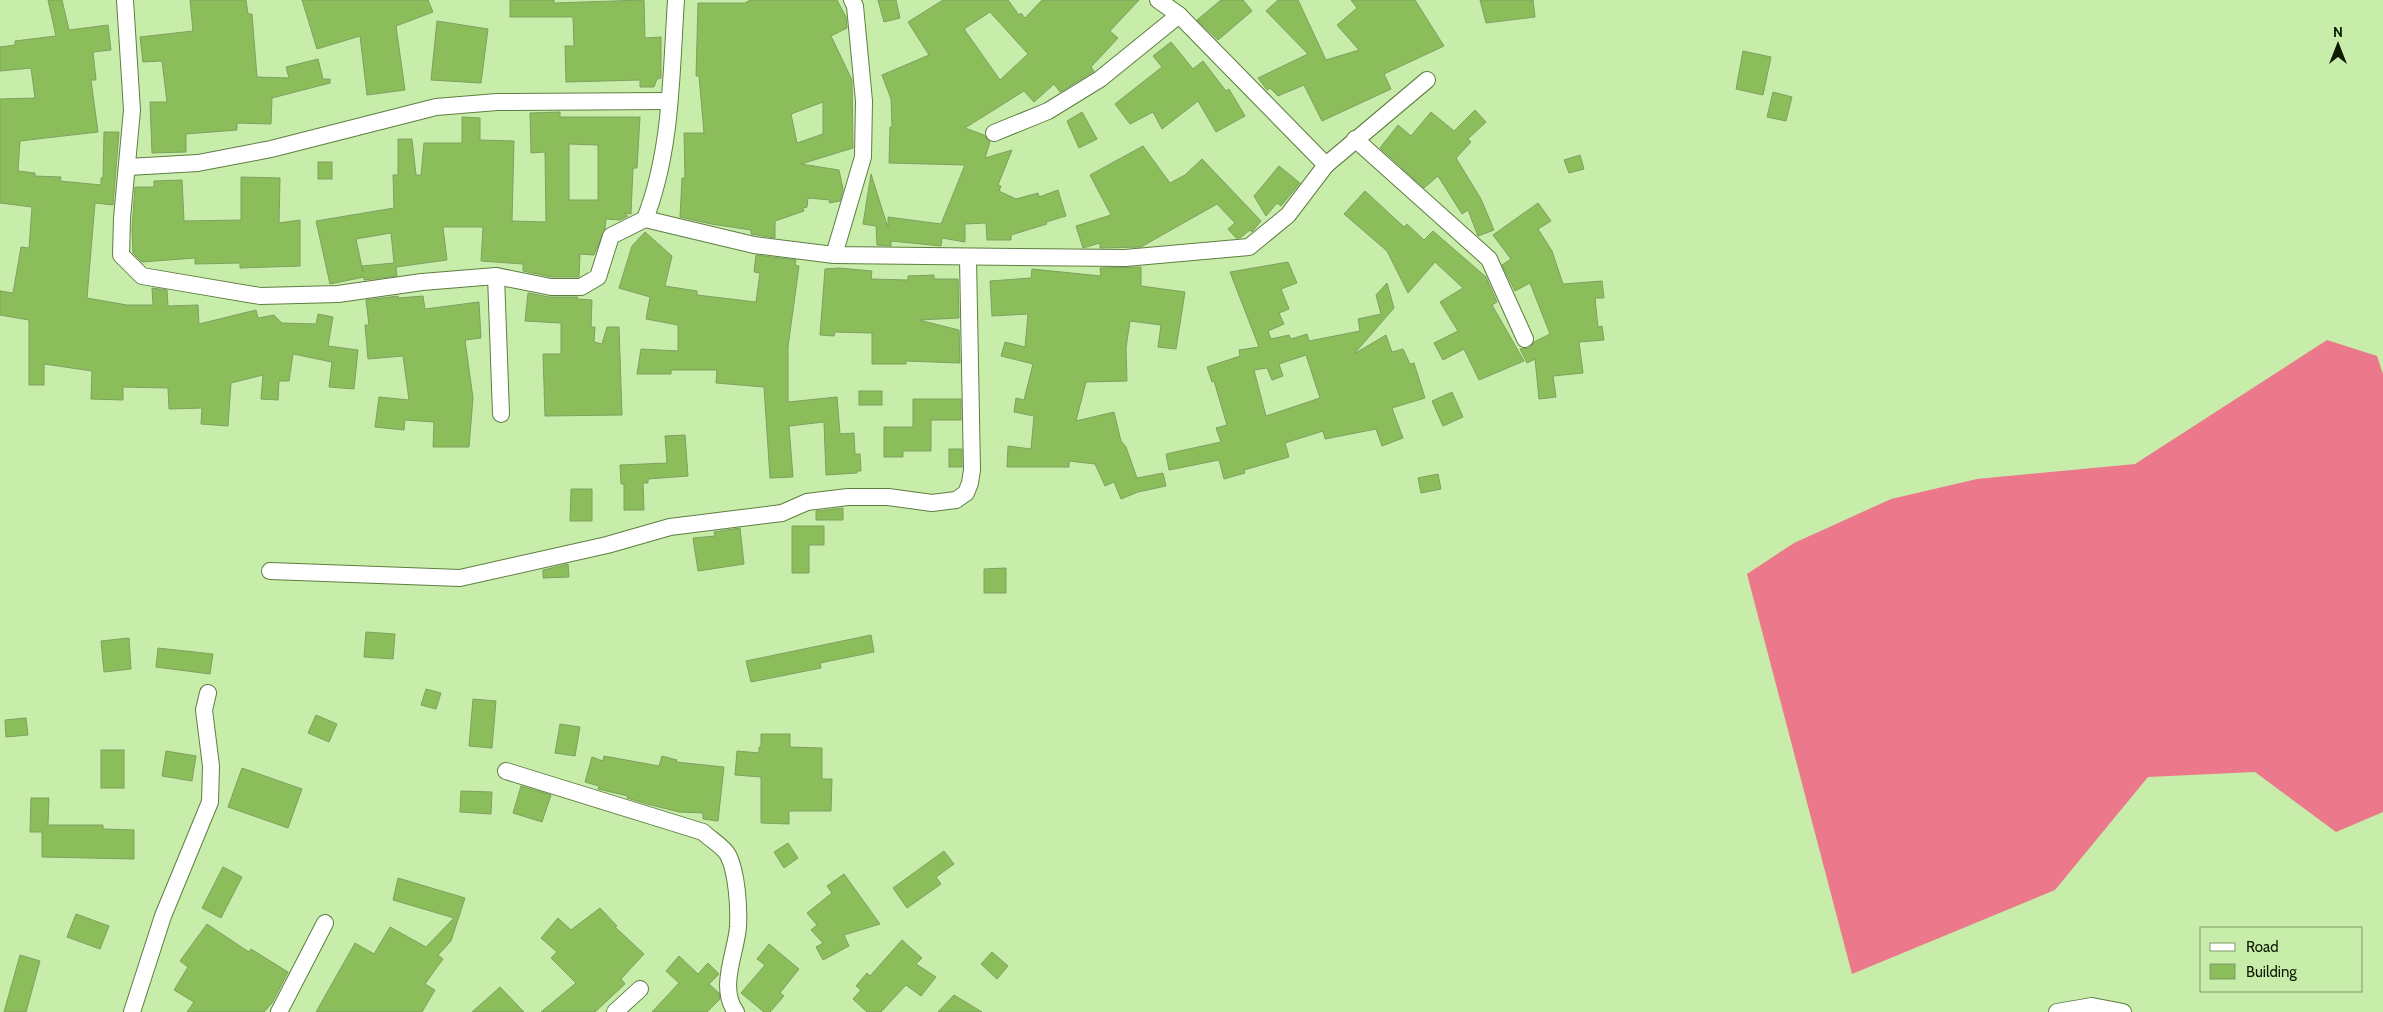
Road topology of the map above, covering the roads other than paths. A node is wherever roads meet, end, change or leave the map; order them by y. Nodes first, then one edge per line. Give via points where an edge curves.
1 (125, 0) edge
2 (676, 0) edge
3 (852, 0) edge
4 (1160, 1) edge
5 (1179, 15) junction
6 (1427, 80) dead end
7 (669, 101) junction
8 (994, 134) dead end
9 (1355, 139) junction
10 (1326, 165) junction
11 (128, 167) junction
12 (645, 220) junction
13 (834, 256) junction
14 (968, 258) junction
15 (496, 276) junction
16 (1524, 339) dead end
17 (501, 414) dead end
18 (270, 571) dead end
19 (208, 693) dead end
20 (506, 771) dead end
21 (325, 923) dead end
22 (640, 989) dead end
23 (132, 1012) edge
24 (280, 1012) edge
25 (615, 1012) edge
26 (736, 1012) edge
27 (2057, 1012) edge
28 (2123, 1012) edge

1 - 11 street via 132,110
2 - 7 street
3 - 13 street via 864,101 863,157
4 - 5 street
5 - 8 street via 1100,79 1048,111
5 - 10 street
6 - 9 street
7 - 11 street via 497,102 436,108 271,149 198,163
7 - 12 street via 665,151
9 - 10 street
9 - 16 street via 1490,259
10 - 14 street via 1288,215 1249,247 1125,258
11 - 15 street via 121,256 142,276 260,296 338,294
12 - 13 street via 754,245
12 - 15 street via 611,236 598,277 581,287 551,287
13 - 14 street
14 - 18 street via 972,470 968,488 956,500 932,503 888,497 848,497 807,502 774,515 670,527 608,545 460,578
15 - 17 street
19 - 23 street via 204,710 211,766 210,802 164,916
20 - 26 street via 702,832 728,854 735,879 738,927 728,986 731,1006
21 - 24 street
22 - 25 street
27 - 28 street via 2092,1006

